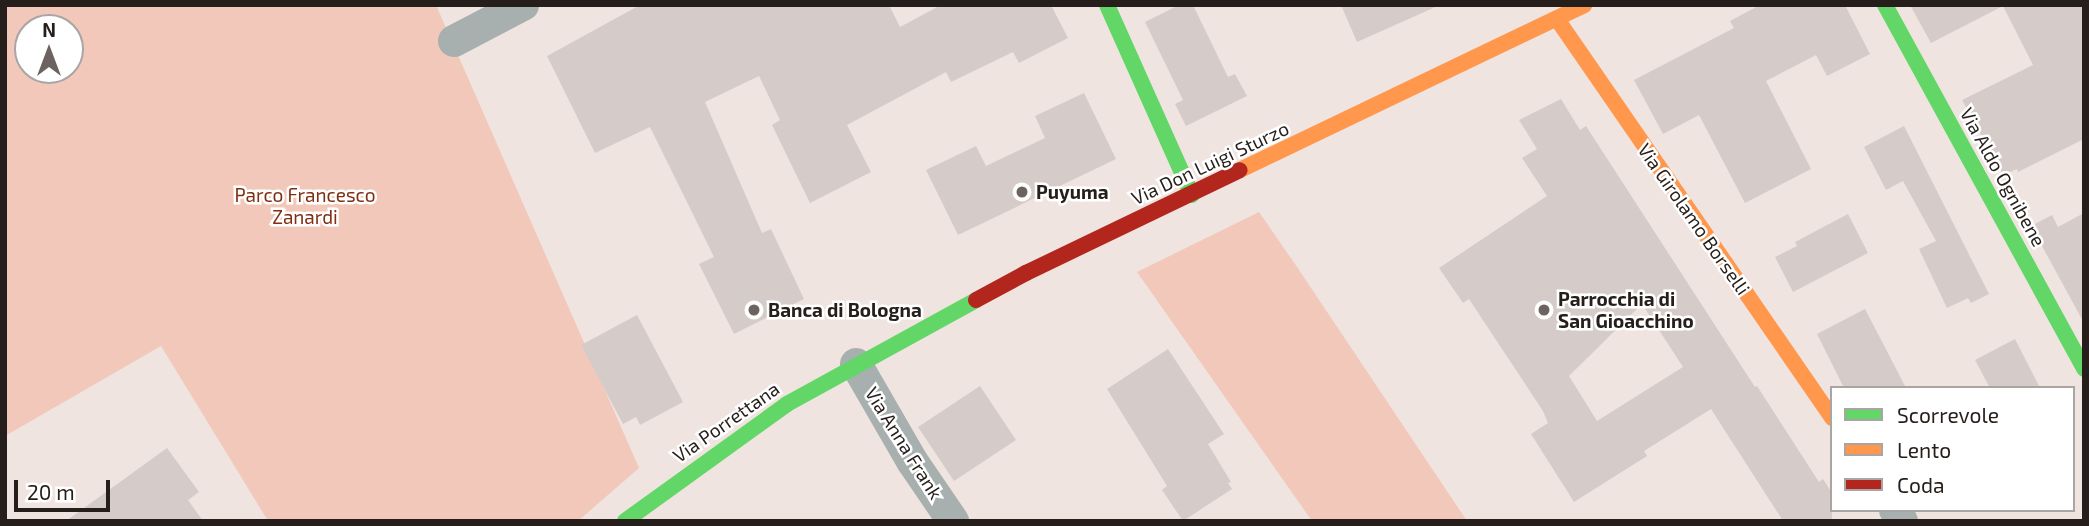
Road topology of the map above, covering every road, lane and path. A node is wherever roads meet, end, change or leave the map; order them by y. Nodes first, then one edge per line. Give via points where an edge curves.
1 (523, 5) edge
2 (1107, 5) edge
3 (1585, 5) edge
4 (1885, 5) edge
5 (1557, 19) junction
6 (454, 41) dead end
7 (1192, 195) junction
8 (856, 364) junction
9 (2084, 369) edge
10 (1830, 415) edge
11 (625, 521) edge
12 (953, 521) edge

1 - 6 street
2 - 7 street
3 - 5 street, Via Don Luigi Sturzo
4 - 9 street, Via Aldo Ognibene
5 - 7 street, Via Don Luigi Sturzo
5 - 10 street, Via Girolamo Borselli
7 - 8 street, Via Don Luigi Sturzo via 1026,272
8 - 11 street, Via Porrettana via 787,404
8 - 12 street, Via Anna Frank

